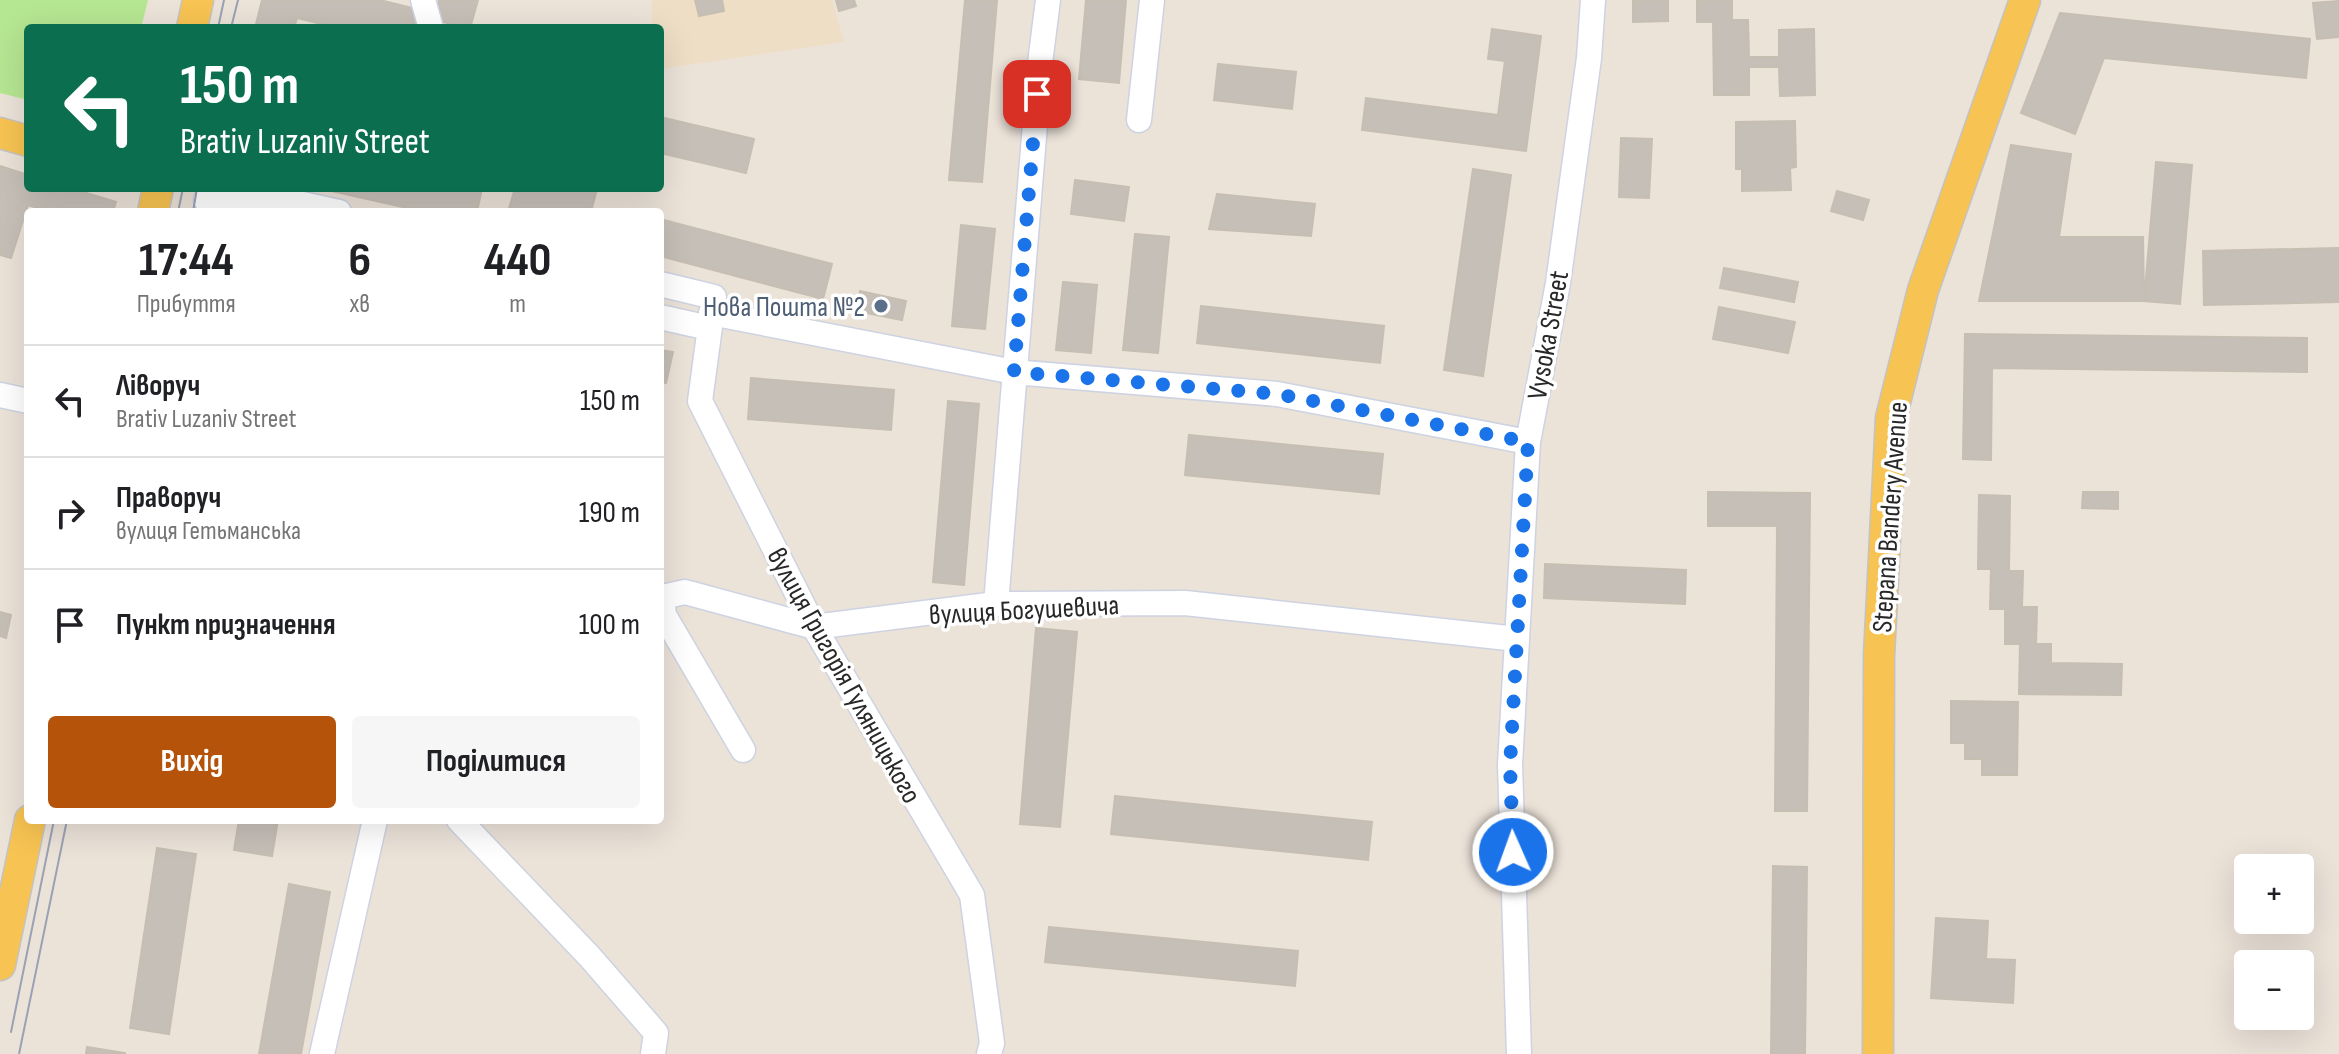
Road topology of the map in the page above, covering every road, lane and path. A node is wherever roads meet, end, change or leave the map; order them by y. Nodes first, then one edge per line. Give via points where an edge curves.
1 (198, 0) edge
2 (423, 0) edge
3 (1048, 0) edge
4 (1152, 0) edge
5 (1593, 0) edge
6 (2025, 0) edge
7 (193, 24) edge
8 (430, 24) edge
9 (1139, 120) dead end
10 (0, 133) edge
11 (24, 140) edge
12 (224, 208) edge
13 (321, 208) edge
14 (664, 286) edge
15 (711, 313) junction
16 (664, 317) edge
17 (1014, 372) junction
18 (0, 395) edge
19 (24, 400) edge
20 (1528, 442) junction
21 (664, 597) edge
22 (996, 604) junction
23 (664, 615) edge
24 (814, 627) junction
25 (1517, 639) junction
26 (743, 750) dead end
27 (29, 824) edge
28 (374, 824) edge
29 (463, 824) edge
30 (0, 965) edge
31 (322, 1054) edge
32 (653, 1054) edge
33 (989, 1054) edge
34 (1519, 1054) edge
35 (1878, 1054) edge

1 - 7 main road
2 - 8 street
3 - 17 street
4 - 9 street
5 - 20 street, Vysoka Street via 1560,268
6 - 35 main road, Stepana Bandery Avenue via 1923,290 1891,418 1879,656
10 - 11 main road
12 - 13 street via 206,200 275,198
14 - 15 street
15 - 16 street
15 - 17 street
15 - 24 street, вулиця Григорія Гуляницького via 700,401
17 - 20 street via 1277,394
17 - 22 street
18 - 19 street
20 - 25 street, Vysoka Street
21 - 24 street, вулиця Богушевича via 685,592
22 - 24 street, вулиця Богушевича
22 - 25 street, вулиця Богушевича via 1185,603
23 - 26 street, вулиця Богушевича
24 - 33 street, вулиця Григорія Гуляницького via 972,895 992,1043
25 - 34 street, Vysoka Street via 1510,765
27 - 30 main road
28 - 31 street
29 - 32 street via 656,1033

